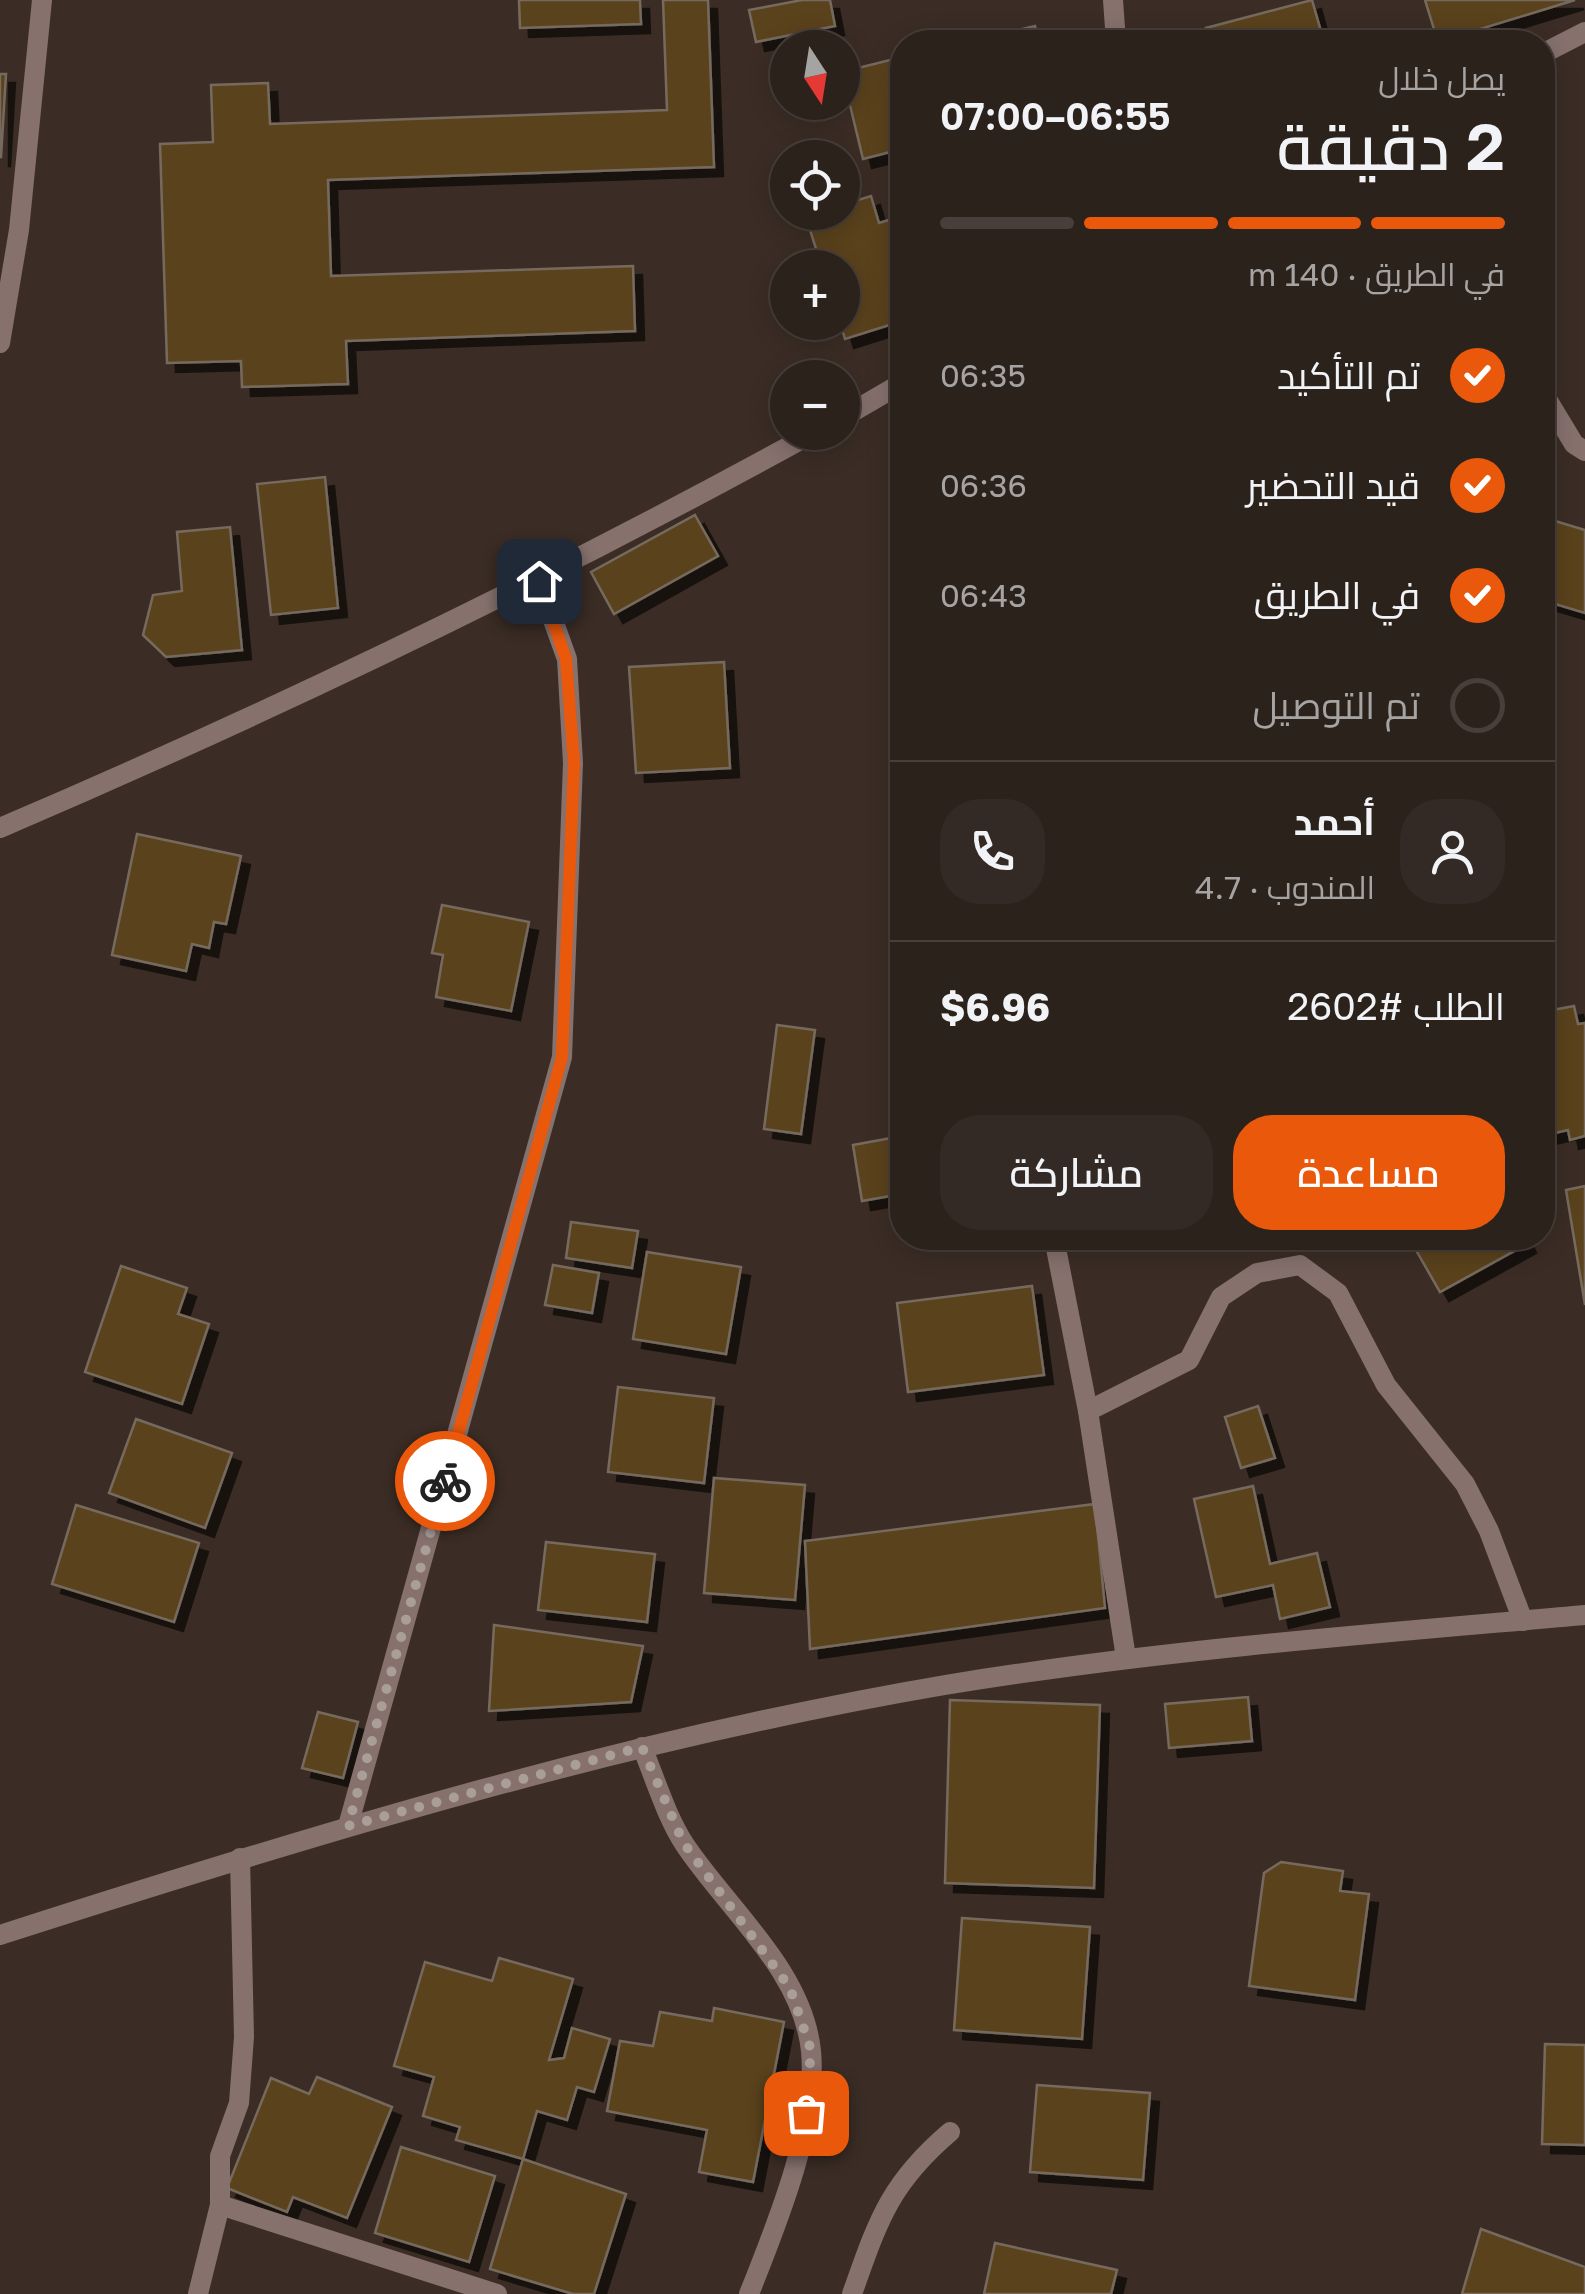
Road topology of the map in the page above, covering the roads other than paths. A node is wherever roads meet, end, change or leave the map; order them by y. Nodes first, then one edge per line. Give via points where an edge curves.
1 (42, 0) edge
2 (1114, 0) edge
3 (1115, 30) edge
4 (1585, 32) edge
5 (1555, 47) edge
6 (10, 228) edge
7 (0, 343) edge
8 (890, 390) edge
9 (860, 408) edge
10 (1555, 413) edge
11 (783, 450) edge
12 (1585, 452) edge
13 (539, 581) junction
14 (0, 828) edge
15 (1056, 1250) edge
16 (1088, 1411) junction
17 (1585, 1615) edge
18 (1523, 1620) junction
19 (1126, 1658) junction
20 (642, 1747) junction
21 (348, 1826) junction
22 (240, 1858) junction
23 (0, 1935) edge
24 (950, 2132) dead end
25 (220, 2205) junction
26 (198, 2294) edge
27 (497, 2294) edge
28 (750, 2294) edge
29 (852, 2294) edge

1 - 6 street
2 - 3 street
4 - 5 street
6 - 7 street
8 - 9 street
10 - 12 street
11 - 13 street
13 - 14 street
13 - 21 street via 566,659 574,763 562,1057
15 - 16 street
16 - 18 street via 1189,1360 1221,1297 1257,1273 1300,1265 1338,1293 1386,1385 1465,1484
16 - 19 street
17 - 18 street
18 - 19 street
19 - 20 street via 942,1686
20 - 21 street
20 - 28 street via 683,1842 790,1988 811,2050 806,2113
21 - 22 street
22 - 23 street
22 - 25 street via 244,2037 240,2103 220,2156
24 - 29 street via 912,2164 882,2210
25 - 26 street
25 - 27 street

